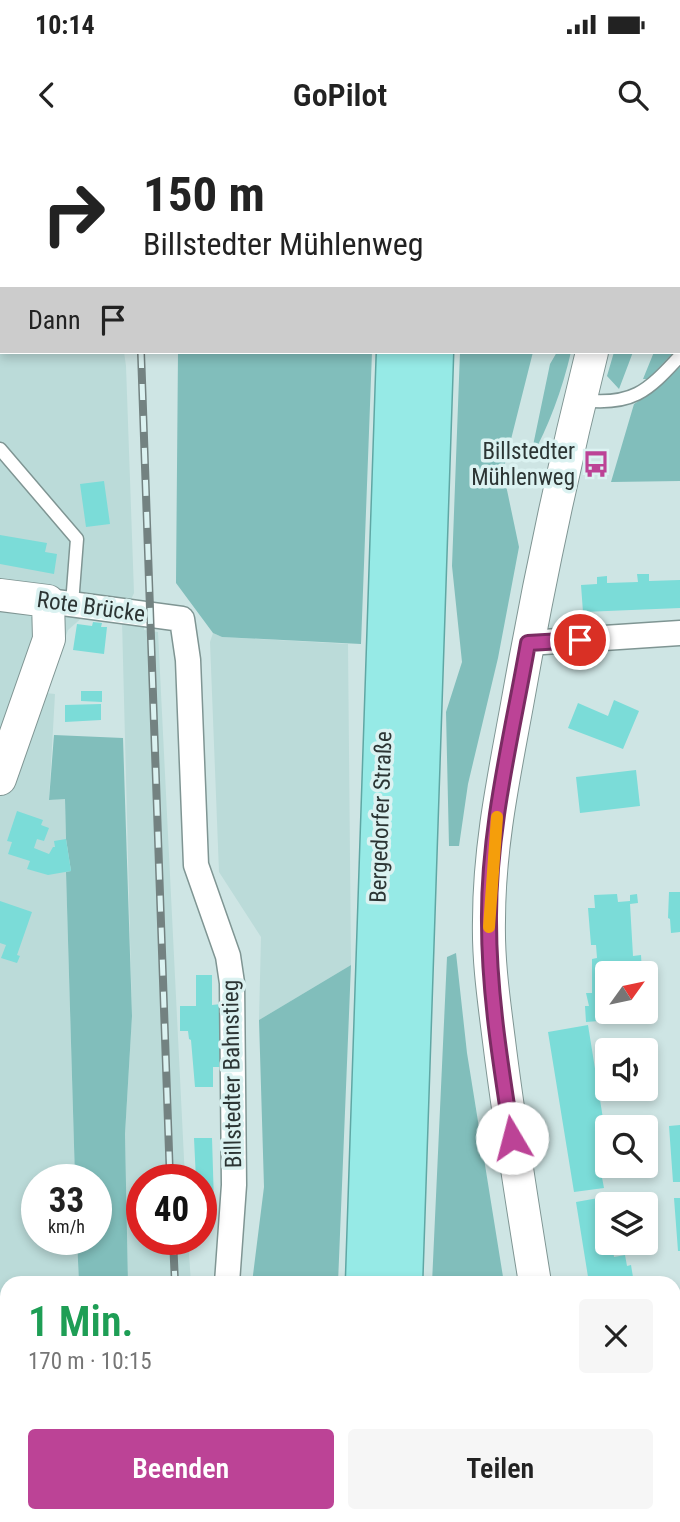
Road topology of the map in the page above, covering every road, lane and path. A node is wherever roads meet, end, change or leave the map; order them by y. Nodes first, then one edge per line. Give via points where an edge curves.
1 (397, 354) edge
2 (434, 354) edge
3 (592, 354) edge
4 (680, 356) edge
5 (580, 400) junction
6 (0, 449) edge
7 (0, 595) edge
8 (60, 602) junction
9 (182, 619) joint
10 (680, 633) edge
11 (528, 643) junction
12 (0, 779) edge
13 (228, 1276) edge
14 (365, 1276) edge
15 (402, 1276) edge
16 (534, 1276) edge

1 - 14 highway, Bergedorfer Straße
2 - 15 highway, Bergedorfer Straße
3 - 5 street
4 - 5 lane via 656,382 626,399
5 - 11 street
6 - 8 lane via 77,539
7 - 8 street, Rote Brücke
8 - 9 street, Rote Brücke
8 - 12 street
9 - 13 street, Billstedter Bahnstieg via 188,660 196,865 228,956 232,983 234,1185
10 - 11 street
11 - 16 street via 498,813 489,919 508,1114

